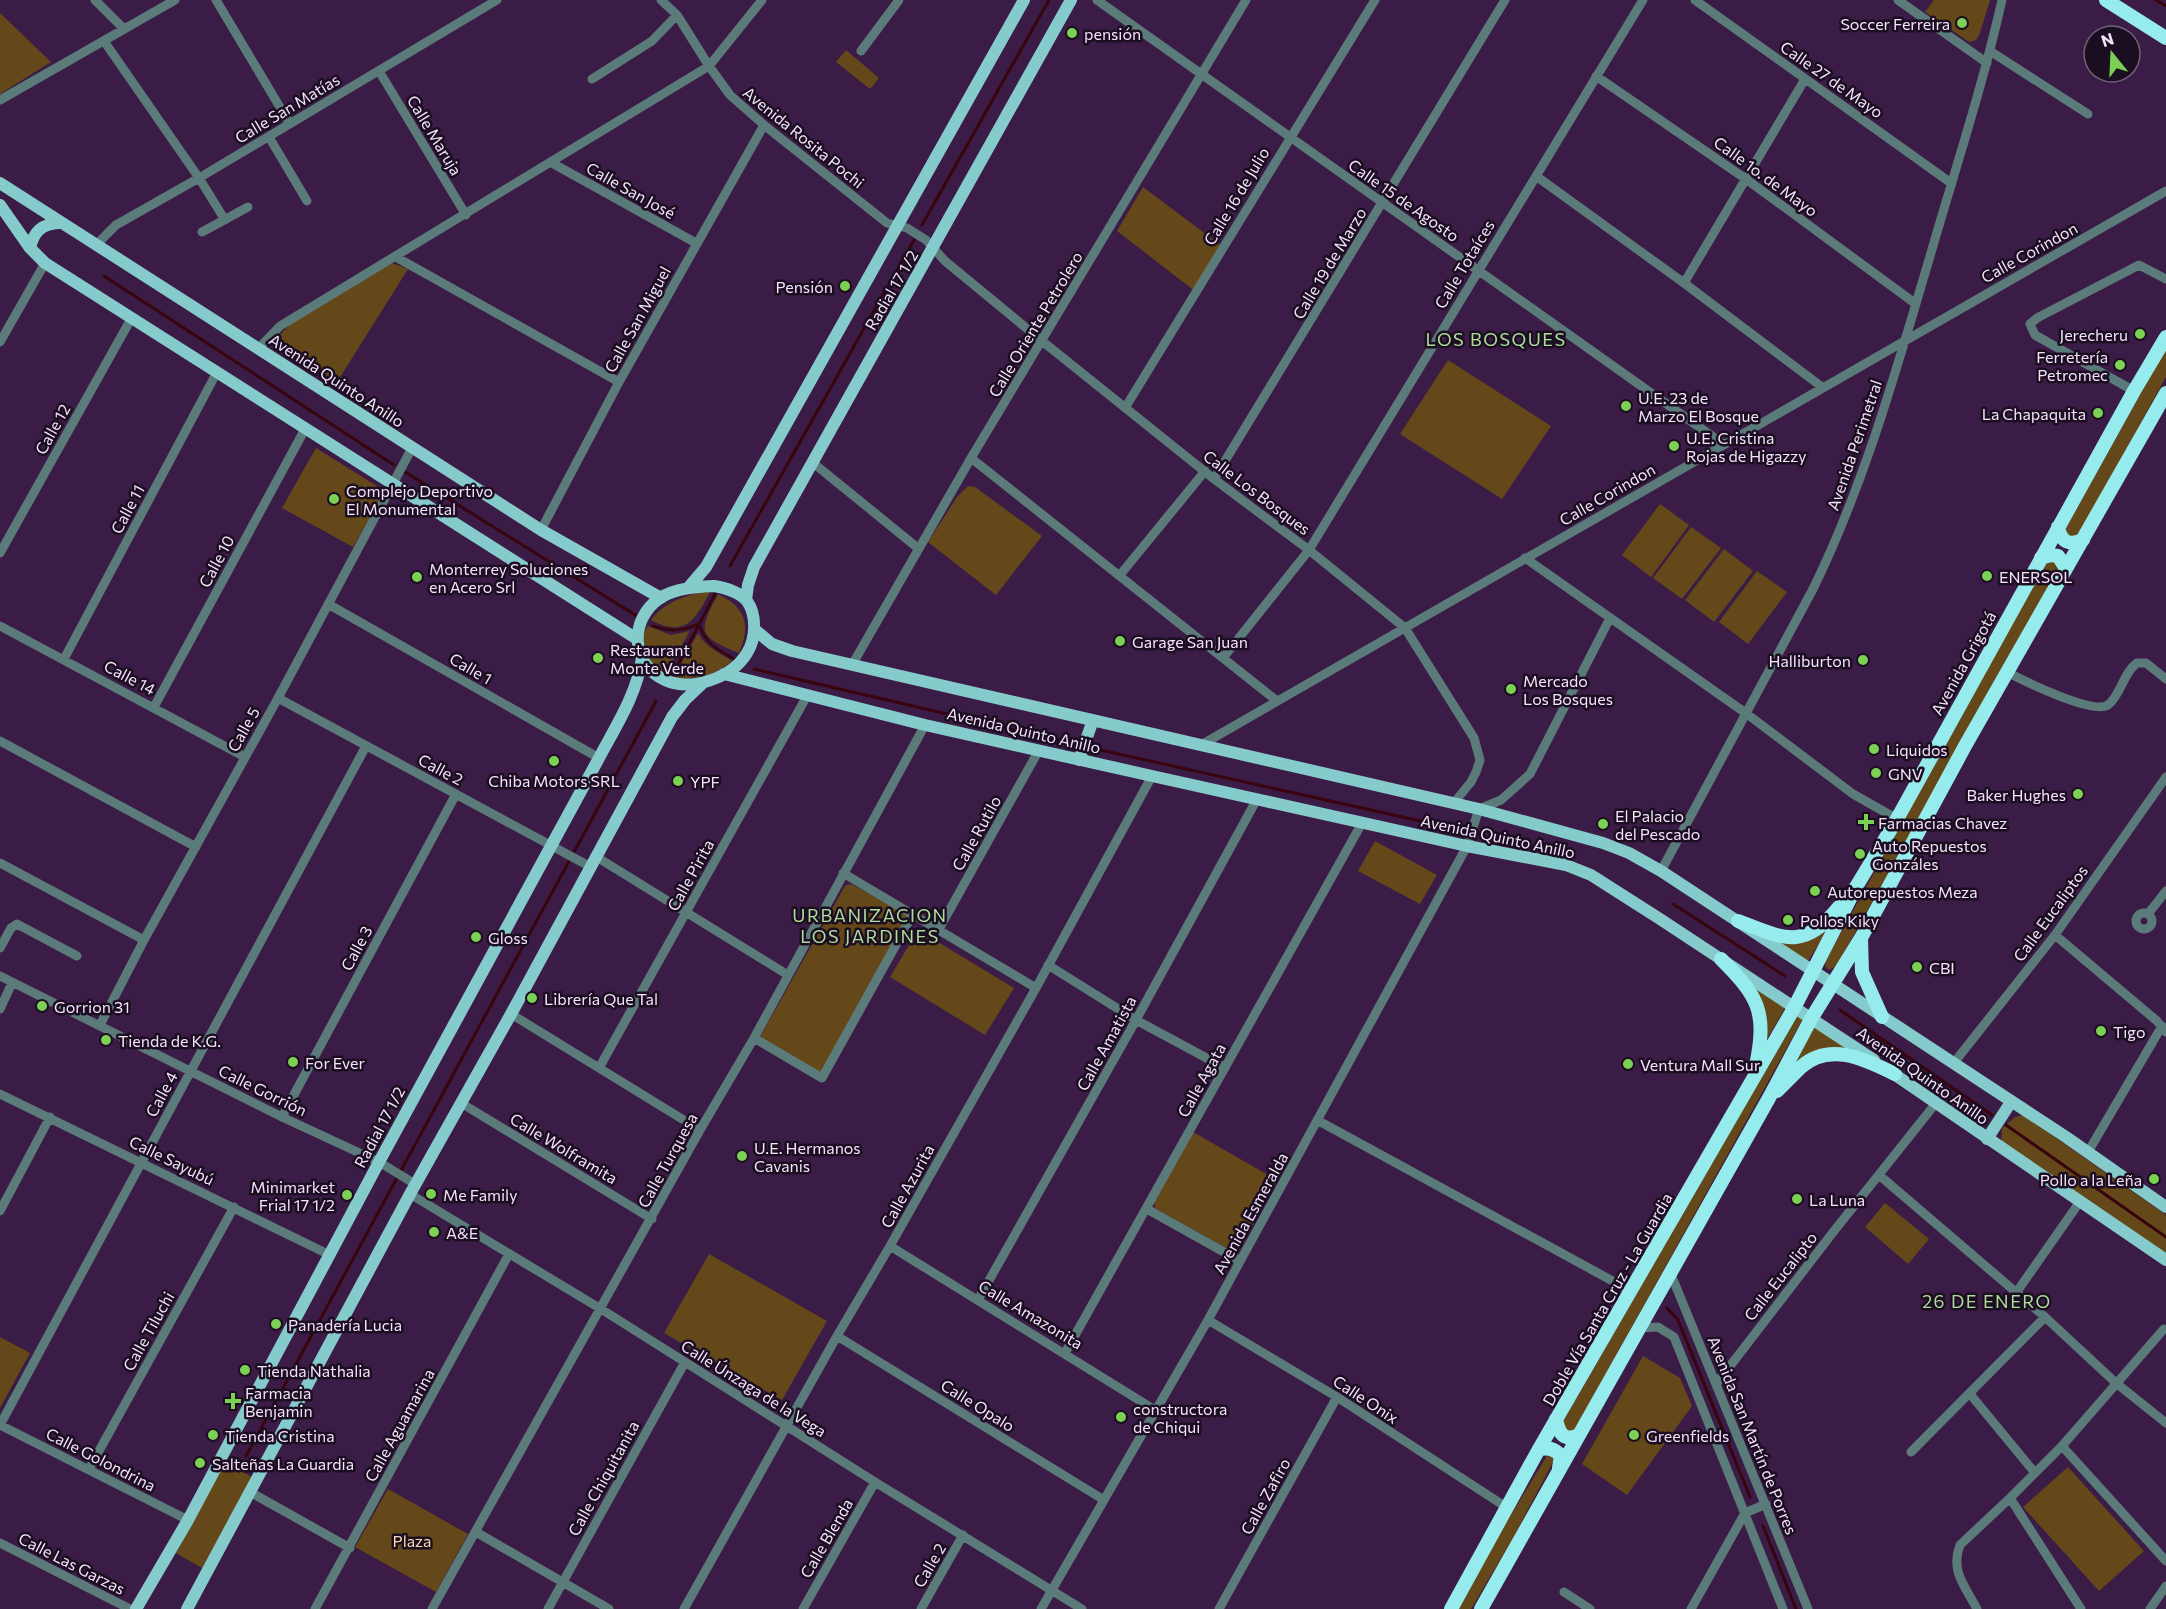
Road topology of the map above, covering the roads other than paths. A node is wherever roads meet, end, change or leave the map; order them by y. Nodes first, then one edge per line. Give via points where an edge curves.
1 (95, 0) edge
2 (176, 0) edge
3 (216, 0) edge
4 (497, 0) edge
5 (661, 0) edge
6 (762, 0) edge
7 (899, 0) edge
8 (1024, 0) edge
9 (1071, 0) edge
10 (1097, 0) edge
11 (1246, 0) edge
12 (1375, 0) edge
13 (1505, 0) edge
14 (1643, 0) edge
15 (1695, 0) edge
16 (1898, 0) edge
17 (2002, 0) edge
18 (2106, 0) edge
19 (677, 15) junction
20 (123, 28) junction
21 (2166, 38) edge
22 (104, 41) junction
23 (861, 51) dead end
24 (1990, 51) junction
25 (1987, 63) junction
26 (709, 66) junction
27 (379, 71) junction
28 (1203, 75) junction
29 (1596, 76) junction
30 (592, 79) dead end
31 (1805, 79) junction
32 (0, 100) edge
33 (2088, 114) dead end
34 (290, 124) junction
35 (764, 124) junction
36 (269, 137) junction
37 (1290, 137) junction
38 (552, 163) junction
39 (1536, 176) junction
40 (199, 178) junction
41 (1746, 179) junction
42 (0, 183) edge
43 (1952, 183) junction
44 (2166, 191) edge
45 (2166, 196) edge
46 (2155, 199) junction
47 (307, 201) dead end
48 (1383, 203) junction
49 (0, 205) edge
50 (248, 207) dead end
51 (466, 215) junction
52 (225, 220) junction
53 (59, 222) junction
54 (898, 226) junction
55 (202, 232) dead end
56 (696, 243) junction
57 (96, 245) junction
58 (30, 248) junction
59 (934, 249) junction
60 (396, 257) junction
61 (45, 263) junction
62 (1478, 270) junction
63 (2166, 279) edge
64 (1684, 283) junction
65 (1916, 304) junction
66 (130, 319) junction
67 (2166, 337) edge
68 (1905, 339) junction
69 (1042, 341) junction
70 (0, 342) edge
71 (258, 349) junction
72 (217, 372) junction
73 (619, 382) junction
74 (1822, 387) junction
75 (2133, 391) junction
76 (2166, 393) edge
77 (1125, 408) junction
78 (304, 429) junction
79 (1723, 444) junction
80 (412, 448) junction
81 (971, 458) junction
82 (812, 462) junction
83 (1205, 471) junction
84 (1214, 479) junction
85 (392, 483) junction
86 (2058, 527) junction
87 (541, 530) junction
88 (2083, 540) junction
89 (919, 549) junction
90 (1309, 550) junction
91 (0, 553) edge
92 (1525, 558) junction
93 (2041, 558) junction
94 (2066, 568) junction
95 (1120, 575) junction
96 (688, 587) junction
97 (661, 598) junction
98 (746, 600) junction
99 (328, 604) junction
100 (1610, 618) junction
101 (0, 626) edge
102 (1405, 628) junction
103 (754, 629) junction
104 (637, 639) junction
105 (642, 658) junction
106 (1223, 658) junction
107 (64, 659) junction
108 (852, 665) junction
109 (2007, 672) junction
110 (724, 674) junction
111 (2166, 679) edge
112 (704, 682) junction
113 (807, 696) junction
114 (278, 698) junction
115 (1277, 701) junction
116 (154, 707) junction
117 (1747, 714) junction
118 (1093, 720) junction
119 (925, 724) junction
120 (0, 741) edge
121 (1201, 745) junction
122 (366, 746) junction
123 (1039, 750) junction
124 (245, 757) junction
125 (599, 759) junction
126 (1079, 760) junction
127 (1152, 776) junction
128 (2166, 777) edge
129 (456, 794) junction
130 (1257, 799) junction
131 (1454, 804) junction
132 (1479, 809) junction
133 (1897, 819) junction
134 (1362, 823) junction
135 (1467, 846) junction
136 (554, 847) junction
137 (195, 848) junction
138 (588, 861) junction
139 (0, 863) edge
140 (1661, 870) junction
141 (843, 873) junction
142 (1856, 887) junction
143 (2166, 891) edge
144 (686, 912) junction
145 (913, 914) junction
146 (2148, 914) dead end
147 (1738, 921) junction
148 (939, 929) junction
149 (2055, 935) junction
150 (1861, 938) junction
151 (144, 940) junction
152 (0, 948) edge
153 (77, 956) dead end
154 (1722, 959) junction
155 (1048, 965) junction
156 (1813, 971) junction
157 (788, 975) junction
158 (0, 976) edge
159 (12, 982) junction
160 (1833, 984) junction
161 (1036, 988) junction
162 (1794, 1008) junction
163 (0, 1009) edge
164 (511, 1014) junction
165 (1882, 1017) junction
166 (1811, 1019) junction
167 (1136, 1020) junction
168 (100, 1025) junction
169 (2164, 1029) edge
170 (754, 1038) junction
171 (1953, 1064) junction
172 (599, 1068) junction
173 (1225, 1068) junction
174 (191, 1071) junction
175 (1895, 1074) junction
176 (1753, 1079) junction
177 (0, 1094) edge
178 (1769, 1098) junction
179 (461, 1102) junction
180 (1936, 1102) junction
181 (2011, 1102) junction
182 (50, 1117) junction
183 (282, 1117) junction
184 (1317, 1120) junction
185 (700, 1130) junction
186 (1987, 1139) junction
187 (2088, 1152) junction
188 (142, 1162) junction
189 (382, 1164) junction
190 (1879, 1175) junction
191 (411, 1186) junction
192 (2081, 1200) junction
193 (234, 1207) junction
194 (2166, 1207) edge
195 (1147, 1209) junction
196 (0, 1211) edge
197 (652, 1219) junction
198 (891, 1246) junction
199 (509, 1254) junction
200 (330, 1255) junction
201 (2166, 1260) edge
202 (1240, 1261) junction
203 (1670, 1272) junction
204 (1631, 1291) junction
205 (2016, 1293) junction
206 (978, 1300) junction
207 (601, 1309) junction
208 (2045, 1317) junction
209 (1208, 1320) junction
210 (1639, 1328) junction
211 (2164, 1329) dead end
212 (837, 1336) junction
213 (1065, 1353) junction
214 (685, 1362) junction
215 (1717, 1383) junction
216 (2116, 1383) junction
217 (1970, 1394) junction
218 (1337, 1397) junction
219 (1155, 1410) junction
220 (1556, 1419) junction
221 (2166, 1423) edge
222 (0, 1425) edge
223 (788, 1426) junction
224 (1578, 1435) junction
225 (2062, 1446) junction
226 (1539, 1449) junction
227 (1911, 1452) dead end
228 (89, 1469) junction
229 (1559, 1470) junction
230 (2035, 1473) junction
231 (875, 1482) junction
232 (250, 1492) junction
233 (2010, 1498) junction
234 (1104, 1500) junction
235 (1766, 1504) junction
236 (1506, 1507) junction
237 (1745, 1513) junction
238 (188, 1520) junction
239 (476, 1532) junction
240 (963, 1535) junction
241 (0, 1543) edge
242 (350, 1548) junction
243 (2166, 1561) edge
244 (563, 1582) junction
245 (2166, 1586) edge
246 (1052, 1590) junction
247 (1564, 1592) dead end
248 (130, 1609) edge
249 (136, 1609) edge
250 (187, 1609) edge
251 (315, 1609) edge
252 (432, 1609) edge
253 (548, 1609) edge
254 (609, 1609) edge
255 (684, 1609) edge
256 (803, 1609) edge
257 (921, 1609) edge
258 (1041, 1609) edge
259 (1082, 1609) edge
260 (1219, 1609) edge
261 (1451, 1609) edge
262 (1480, 1609) edge
263 (1590, 1609) edge
264 (1691, 1609) edge
265 (1784, 1609) edge
266 (1808, 1609) edge
267 (1977, 1609) edge
268 (2081, 1609) edge
269 (2150, 1609) edge

1 - 20 street
2 - 20 street
3 - 34 street
4 - 27 street, Calle San Matías
5 - 19 street, Avenida Rosita Pochi
6 - 26 street
7 - 23 street
8 - 54 main road, Radial 17 1/2
9 - 59 main road, Radial 17 1/2
10 - 28 street, Calle 15 de Agosto
11 - 28 street, Calle Oriente Petrolero
12 - 37 street, Calle 16 de Julio
13 - 48 street, Calle 19 de Marzo
14 - 29 street, Calle Totaíces
15 - 31 street, Calle 27 de Mayo
16 - 25 street
17 - 24 street, Avenida Perimetral
18 - 21 highway
19 - 26 street, Avenida Rosita Pochi
19 - 30 street via 652,41
20 - 22 street
22 - 32 street
22 - 40 street
24 - 25 street, Avenida Perimetral
24 - 33 street
25 - 43 street, Avenida Perimetral
26 - 35 street, Avenida Rosita Pochi via 730,95
26 - 38 street
27 - 34 street, Calle San Matías
27 - 51 street, Calle Maruja
28 - 37 street, Calle 15 de Agosto
28 - 69 street, Calle Oriente Petrolero
29 - 39 street, Calle Totaíces
29 - 41 street, Calle 1o. de Mayo
31 - 41 street
31 - 43 street, Calle 27 de Mayo
34 - 36 street, Calle San Matías
35 - 54 street, Avenida Rosita Pochi via 887,223
35 - 56 street, Calle San Miguel
36 - 40 street, Calle San Matías
36 - 47 street
37 - 48 street, Calle 15 de Agosto
37 - 77 street, Calle 16 de Julio
38 - 51 street
38 - 56 street, Calle San José
39 - 62 street, Calle Totaíces
39 - 64 street
40 - 52 street
40 - 57 street, Calle San Matías via 116,225
41 - 64 street
41 - 65 street, Calle 1o. de Mayo
42 - 53 main road, Avenida Quinto Anillo
43 - 65 street, Avenida Perimetral
44 - 46 street, Calle Corindon
45 - 46 street, Calle Corindon
46 - 68 street, Calle Corindon
48 - 62 street, Calle 15 de Agosto
48 - 84 street, Calle 19 de Marzo
49 - 58 main road
50 - 52 street
51 - 60 street
52 - 55 street
53 - 57 main road, Avenida Quinto Anillo
53 - 58 main road via 39,229
54 - 59 street, Avenida Rosita Pochi via 926,240
54 - 96 main road, Radial 17 1/2 via 706,567
56 - 73 street, Calle San Miguel
57 - 71 main road, Avenida Quinto Anillo
58 - 61 main road
59 - 69 street, Calle Los Bosques
59 - 82 main road, Radial 17 1/2
60 - 71 street via 280,326
60 - 73 street
61 - 66 main road
61 - 70 street
62 - 79 street, Calle 15 de Agosto
62 - 90 street, Calle Totaíces
63 - 75 street via 2139,265 2030,324 2035,335
64 - 74 street
65 - 68 street, Avenida Perimetral
66 - 72 main road
66 - 91 street, Calle 12
67 - 75 highway, Avenida Grigotá
68 - 74 street, Calle Corindon
68 - 117 street, Avenida Perimetral via 1858,487 1834,544
69 - 77 street, Calle Los Bosques
69 - 81 street, Calle Oriente Petrolero
71 - 80 main road, Avenida Quinto Anillo
72 - 78 main road
72 - 107 street, Calle 11
73 - 87 street, Calle San Miguel
74 - 79 street, Calle Corindon
75 - 86 highway, Avenida Grigotá
76 - 88 highway
77 - 83 street, Calle Los Bosques
78 - 85 main road
78 - 116 street, Calle 10
79 - 92 street, Calle Corindon
80 - 85 street, Calle 5
80 - 87 main road, Avenida Quinto Anillo
81 - 89 street, Calle Oriente Petrolero
81 - 95 street
82 - 89 street
82 - 98 main road, Radial 17 1/2 via 754,567
83 - 84 street, Calle Los Bosques
83 - 95 street
84 - 90 street, Calle Los Bosques
85 - 99 street, Calle 5
85 - 104 main road
86 - 88 highway via 2066,542
86 - 93 highway, Avenida Grigotá
87 - 97 main road, Avenida Quinto Anillo
88 - 94 highway
89 - 108 street, Calle Oriente Petrolero
90 - 102 street, Calle Los Bosques
90 - 106 street, Calle Totaíces
92 - 100 street
92 - 102 street, Calle Corindon
93 - 94 highway via 2058,556
93 - 133 highway, Avenida Grigotá
94 - 109 highway
95 - 106 street
96 - 97 main road
96 - 98 main road via 730,589
97 - 104 main road via 639,623
98 - 103 main road via 753,614
99 - 114 street, Calle 5
99 - 125 street, Calle 1
100 - 117 street
100 - 132 street via 1530,774 1501,800
101 - 107 street, Calle 14
102 - 115 street, Calle Corindon
102 - 131 street, Calle Los Bosques via 1474,738 1480,760 1471,782
103 - 108 main road, Avenida Quinto Anillo via 772,644
103 - 110 main road via 746,654
104 - 105 main road
105 - 112 main road via 655,676 673,684
105 - 125 main road, Radial 17 1/2 via 633,692
106 - 115 street
107 - 116 street, Calle 14
108 - 118 main road, Avenida Quinto Anillo
109 - 111 street via 2079,704 2099,708 2110,703 2130,668 2137,663 2146,663
109 - 150 highway
110 - 112 main road
110 - 113 main road, Avenida Quinto Anillo
112 - 138 main road via 672,717
113 - 119 main road, Avenida Quinto Anillo
113 - 144 street, Calle Pirita
114 - 122 street, Calle 2
114 - 124 street, Calle 5
115 - 121 street, Calle Corindon
116 - 124 street, Calle 14
117 - 133 street via 1853,794
117 - 140 street, Avenida Perimetral
118 - 121 main road, Avenida Quinto Anillo
118 - 126 main road
119 - 123 main road, Avenida Quinto Anillo
119 - 141 street, Calle Turquesa
120 - 137 street
121 - 131 main road, Avenida Quinto Anillo
122 - 129 street, Calle 2
122 - 174 street, Calle 4
123 - 126 main road, Avenida Quinto Anillo
123 - 148 street, Calle Rutilo
124 - 137 street, Calle 5
125 - 136 main road, Radial 17 1/2
126 - 127 main road, Avenida Quinto Anillo
127 - 130 main road, Avenida Quinto Anillo
127 - 155 street, Calle Azurita
128 - 149 street, Calle Eucaliptos
129 - 136 street, Calle 2
129 - 183 street, Calle 3
130 - 134 main road, Avenida Quinto Anillo
130 - 167 street, Calle Amatista
131 - 132 main road, Avenida Quinto Anillo
132 - 135 street
132 - 140 main road, Avenida Quinto Anillo via 1603,843
133 - 142 highway, Avenida Grigotá
134 - 135 main road, Avenida Quinto Anillo
134 - 173 street, Calle Agata
135 - 154 main road, Avenida Quinto Anillo via 1566,865 1592,875
135 - 184 street, Avenida Esmeralda
136 - 138 street, Calle 2
136 - 189 main road, Radial 17 1/2
137 - 151 street, Calle 5
138 - 144 street, Calle 2
138 - 164 main road
139 - 151 street
140 - 147 main road, Avenida Quinto Anillo
141 - 145 street
141 - 157 street, Calle Turquesa
142 - 147 highway via 1824,925 1804,936 1783,937
142 - 156 highway, Avenida Grigotá
143 - 146 street
144 - 157 street, Calle 2
144 - 172 street, Calle Pirita
145 - 148 street
145 - 170 street via 822,1078
147 - 156 main road, Avenida Quinto Anillo
148 - 161 street
149 - 169 street
149 - 171 street, Calle Eucaliptos
150 - 160 highway
150 - 165 highway via 1862,972
151 - 168 street, Calle 5
152 - 153 street via 17,924
154 - 162 main road, Avenida Quinto Anillo
154 - 176 highway via 1755,998 1760,1014 1759,1052
155 - 161 street, Calle Azurita
155 - 167 street
156 - 160 main road, Avenida Quinto Anillo
156 - 162 highway, Avenida Grigotá
157 - 170 street, Calle Turquesa
158 - 159 street, Calle Gorrión
159 - 163 street
159 - 168 street, Calle Gorrión
160 - 165 main road, Avenida Quinto Anillo
160 - 166 highway
161 - 198 street, Calle Azurita
162 - 166 main road, Avenida Quinto Anillo
162 - 176 highway, Doble Vía Santa Cruz - La Guardia
164 - 172 street
164 - 179 main road
165 - 171 main road, Avenida Quinto Anillo
166 - 175 main road, Avenida Quinto Anillo
166 - 178 highway
167 - 173 street
167 - 206 street, Calle Amatista
168 - 174 street, Calle Gorrión
169 - 187 street
170 - 185 street, Calle Turquesa
171 - 181 main road, Avenida Quinto Anillo
172 - 185 street
173 - 195 street, Calle Agata
174 - 183 street, Calle Gorrión
174 - 188 street, Calle 4
175 - 178 highway via 1859,1057 1831,1054 1811,1060
175 - 180 main road, Avenida Quinto Anillo
176 - 204 highway, Doble Vía Santa Cruz - La Guardia
177 - 182 street, Calle Sayubú
178 - 203 highway
179 - 191 main road
179 - 197 street, Calle Wolframita
180 - 186 main road, Avenida Quinto Anillo
180 - 190 street, Calle Eucalipto
181 - 186 main road
181 - 187 main road, Avenida Quinto Anillo
182 - 188 street, Calle Sayubú
182 - 196 street
183 - 189 street, Calle Gorrión
184 - 202 street, Avenida Esmeralda
184 - 204 street
185 - 197 street, Calle Turquesa
186 - 192 main road, Avenida Quinto Anillo
187 - 194 main road, Avenida Quinto Anillo
188 - 193 street, Calle Sayubú
188 - 222 street, Calle 4
189 - 191 street, Calle Gorrión
189 - 200 main road, Radial 17 1/2
190 - 205 street
190 - 215 street, Calle Eucalipto
191 - 199 street, Calle Únzaga de la Vega
191 - 232 main road
192 - 201 main road, Avenida Quinto Anillo
192 - 205 street
193 - 200 street, Calle Sayubú
193 - 228 street, Calle Tiluchi
195 - 202 street
195 - 213 street, Calle Agata
197 - 207 street, Calle Turquesa
198 - 206 street, Calle Amazonita
198 - 212 street, Calle Azurita
199 - 207 street, Calle Únzaga de la Vega
199 - 242 street, Calle Aguamarina
200 - 238 main road, Radial 17 1/2
202 - 209 street, Avenida Esmeralda
203 - 210 highway
203 - 215 street, Avenida San Martín de Porres
204 - 220 highway, Doble Vía Santa Cruz - La Guardia
205 - 208 street
206 - 213 street, Calle Amazonita
207 - 214 street, Calle Únzaga de la Vega
207 - 239 street, Calle Turquesa
208 - 216 street
208 - 217 street
209 - 218 street, Calle Onix
209 - 219 street, Avenida Esmeralda
210 - 224 highway
210 - 237 street via 1658,1327 1674,1336
211 - 216 street
212 - 223 street, Calle Azurita
212 - 234 street, Calle Opalo
213 - 219 street, Calle Amazonita
214 - 223 street, Calle Únzaga de la Vega
214 - 244 street, Calle Chiquitanita
215 - 235 street, Avenida San Martín de Porres
216 - 221 street
216 - 225 street
217 - 227 street
217 - 230 street
218 - 236 street, Calle Onix
218 - 260 street, Calle Zafiro
219 - 234 street, Avenida Esmeralda
220 - 224 highway via 1563,1436
220 - 226 highway, Doble Vía Santa Cruz - La Guardia
222 - 228 street, Calle Golondrina
223 - 231 street, Calle Únzaga de la Vega
223 - 255 street, Calle Azurita
224 - 229 highway
225 - 230 street
225 - 243 street
226 - 229 highway via 1555,1450 1561,1456
226 - 236 highway, Doble Vía Santa Cruz - La Guardia
228 - 238 street, Calle Golondrina
229 - 262 highway
230 - 233 street
231 - 240 street, Calle Únzaga de la Vega
231 - 256 street, Calle Blenda
232 - 242 street
232 - 250 main road
233 - 267 street via 1960,1545 1956,1554 1955,1566
233 - 268 street
234 - 246 street, Avenida Esmeralda
235 - 237 street
235 - 266 street, Avenida San Martín de Porres
236 - 261 highway, Doble Vía Santa Cruz - La Guardia
237 - 264 street
237 - 265 street
238 - 249 main road, Radial 17 1/2
239 - 244 street
239 - 252 street, Calle Turquesa
240 - 246 street, Calle Únzaga de la Vega
240 - 257 street, Calle 2
241 - 248 street, Calle Las Garzas
242 - 251 street, Calle Aguamarina
244 - 253 street, Calle Chiquitanita
244 - 254 street
245 - 269 street
246 - 258 street
246 - 259 street, Calle Únzaga de la Vega
247 - 263 street

